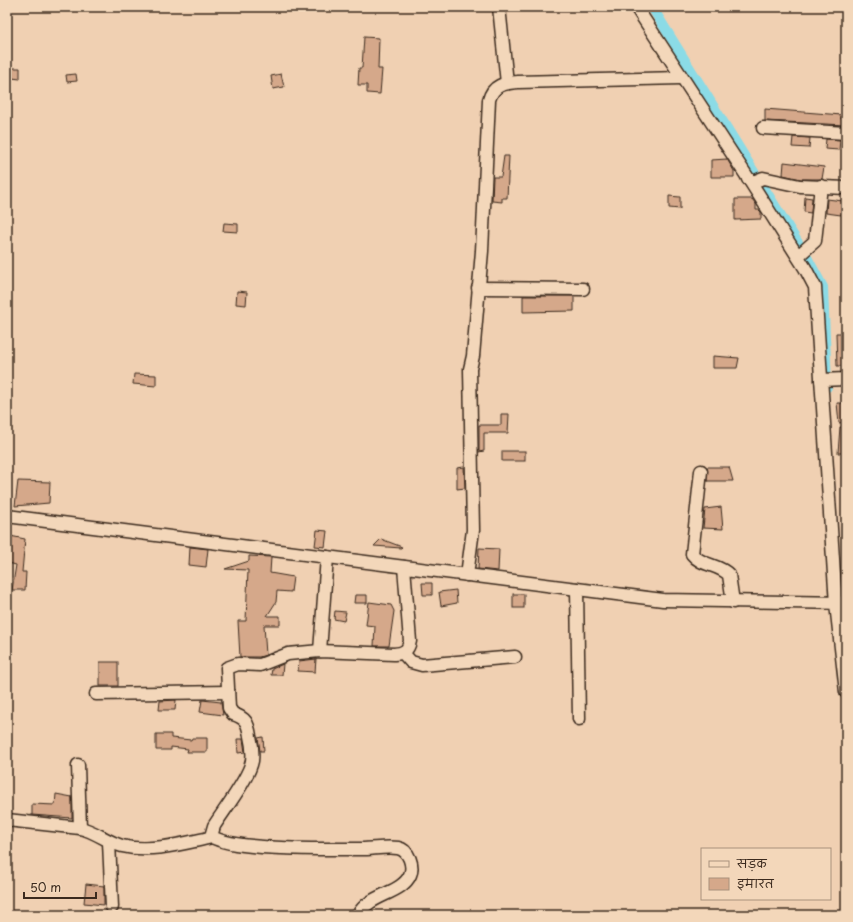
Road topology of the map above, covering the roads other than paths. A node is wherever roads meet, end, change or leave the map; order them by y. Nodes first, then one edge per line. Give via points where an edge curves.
1 (499, 7) edge
2 (636, 7) edge
3 (681, 78) junction
4 (507, 83) junction
5 (763, 128) dead end
6 (846, 133) edge
7 (755, 180) junction
8 (822, 186) junction
9 (846, 188) edge
10 (801, 254) junction
11 (478, 288) junction
12 (583, 289) dead end
13 (825, 379) junction
14 (846, 380) edge
15 (701, 471) dead end
16 (7, 516) edge
17 (327, 557) junction
18 (404, 567) junction
19 (467, 575) junction
20 (577, 589) junction
21 (733, 602) junction
22 (841, 604) edge
23 (320, 651) junction
24 (404, 653) junction
25 (515, 657) dead end
26 (228, 692) junction
27 (846, 692) edge
28 (96, 694) dead end
29 (579, 719) dead end
30 (78, 765) dead end
31 (7, 820) edge
32 (80, 828) junction
33 (213, 837) junction
34 (110, 842) junction
35 (112, 907) dead end
36 (358, 915) edge

1 - 4 street
2 - 3 street
3 - 4 street
3 - 7 street
4 - 11 street via 494,88 489,100
5 - 6 street
7 - 8 street
7 - 10 street
8 - 9 street
8 - 10 street via 816,238 813,245
10 - 13 street via 817,297
11 - 12 street
11 - 19 street via 474,356 470,369 473,530
13 - 14 street
13 - 22 street
15 - 21 street via 692,554 696,559 716,566 729,575
16 - 17 street
17 - 18 street
17 - 23 street
18 - 19 street
18 - 24 street via 410,641
19 - 20 street
20 - 21 street via 663,600
20 - 29 street
21 - 22 street
22 - 27 street
23 - 24 street
23 - 26 street via 288,654 260,665 232,665 227,668
24 - 25 street via 411,662 422,665
26 - 28 street
26 - 33 street via 230,711 248,723 252,762 214,826
30 - 32 street
31 - 32 street
32 - 34 street
33 - 34 street via 166,847 124,846
33 - 36 street via 225,843 248,846 399,848 406,852 411,867 411,874 407,880 370,901
34 - 35 street

